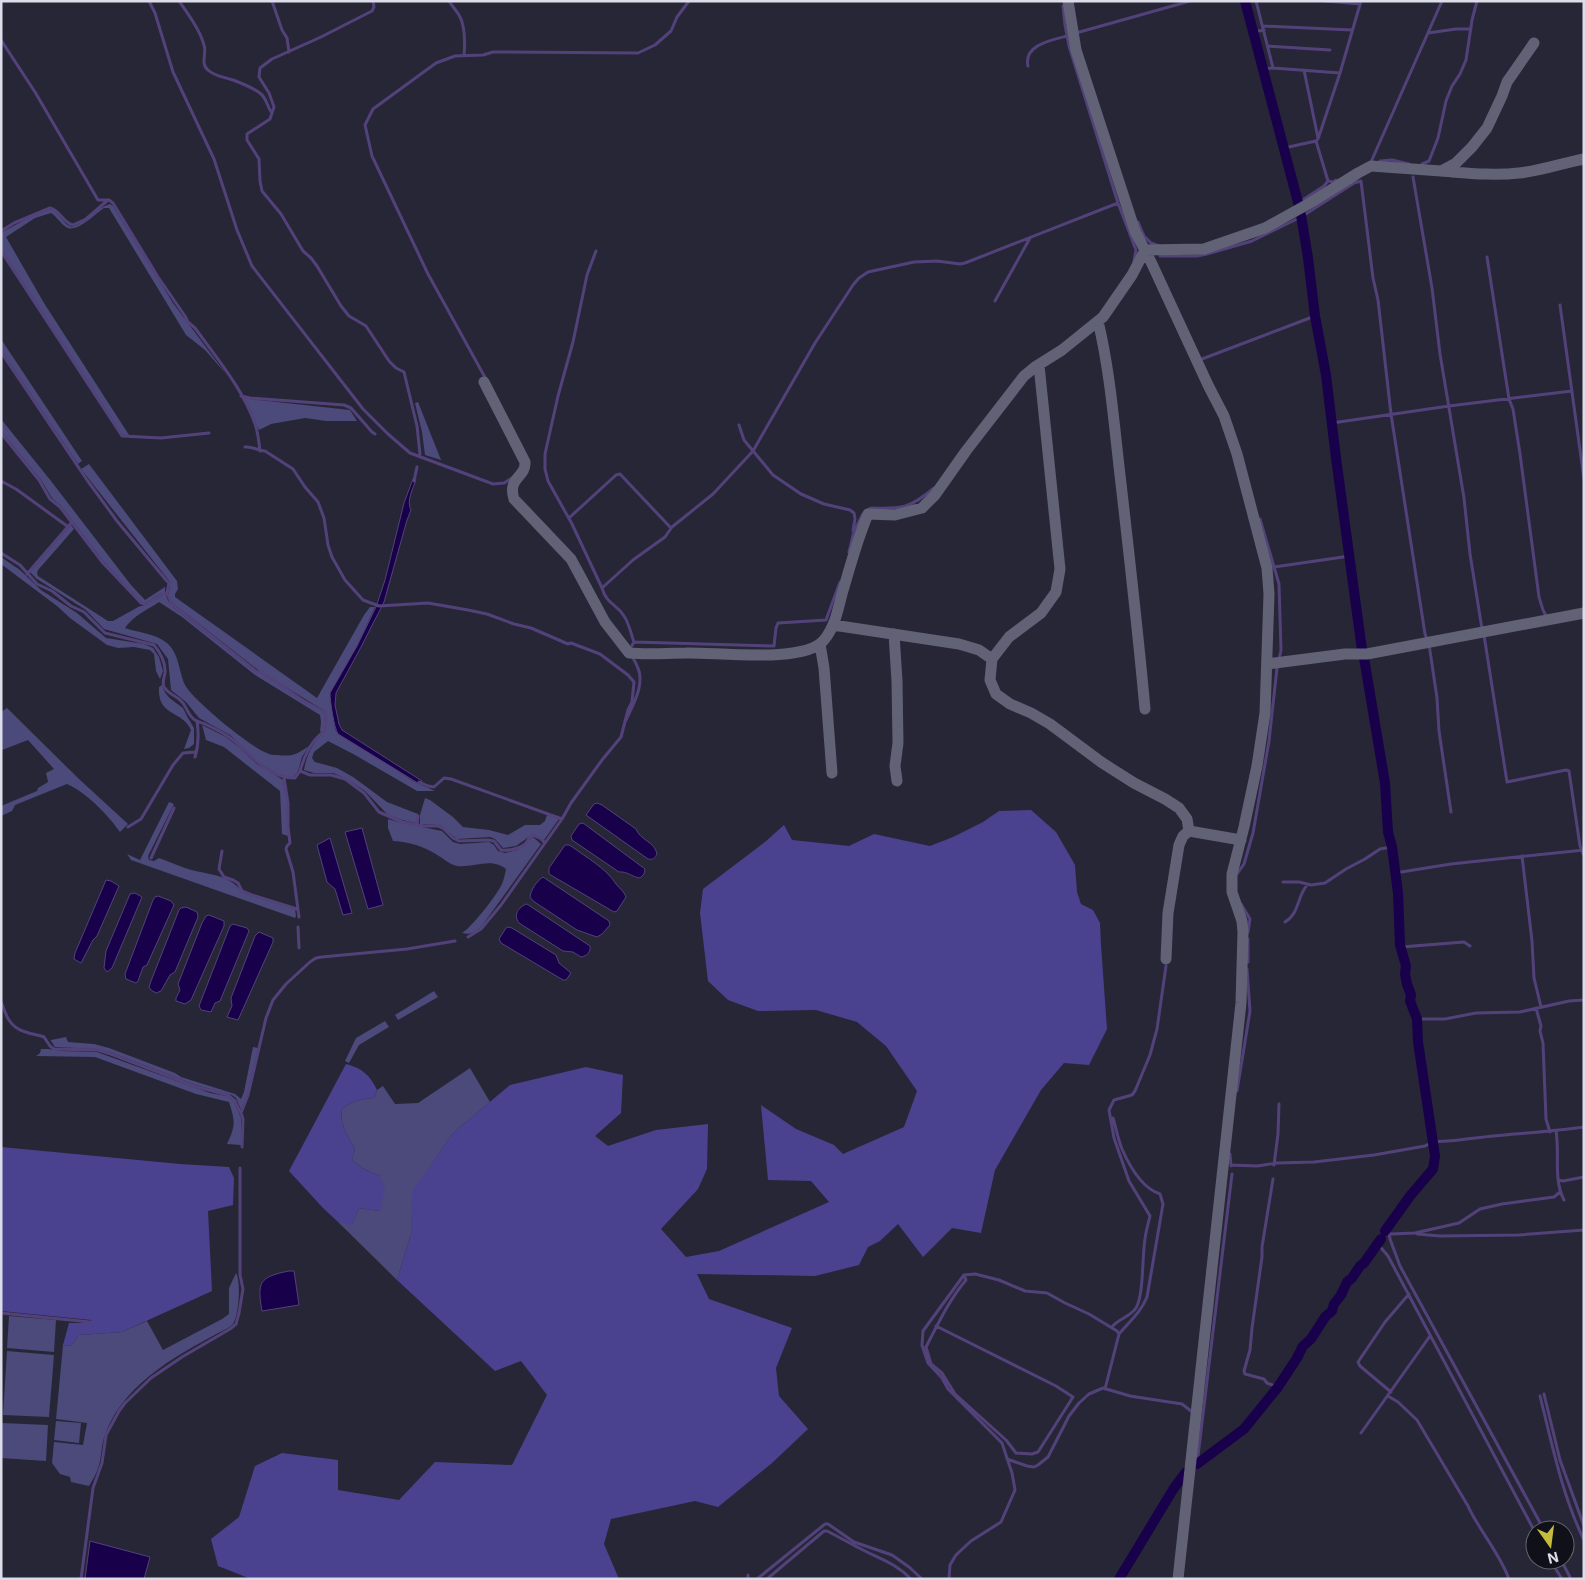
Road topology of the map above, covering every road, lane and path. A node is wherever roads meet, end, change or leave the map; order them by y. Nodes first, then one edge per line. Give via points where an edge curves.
1 (1068, 1) edge
2 (1534, 43) dead end
3 (1584, 159) edge
4 (1441, 171) junction
5 (1145, 250) junction
6 (1098, 321) junction
7 (1039, 364) junction
8 (484, 382) dead end
9 (1584, 613) edge
10 (833, 625) junction
11 (894, 634) junction
12 (820, 644) junction
13 (992, 660) junction
14 (1267, 664) junction
15 (1145, 709) dead end
16 (832, 773) dead end
17 (897, 781) dead end
18 (1189, 831) junction
19 (1241, 840) junction
20 (1166, 959) dead end
21 (1178, 1579) edge

1 - 5 street via 1076,50 1090,96 1135,232
2 - 4 street via 1507,82 1487,128 1456,163
3 - 4 street via 1542,170 1497,175
4 - 5 street via 1372,166 1265,228 1204,249
5 - 6 street via 1132,275
5 - 14 street via 1224,416 1240,462 1268,568
6 - 7 street
6 - 15 street via 1110,393
7 - 10 street via 1024,376 936,495 922,508 895,514 868,514
7 - 13 street via 1060,570 1056,592 1041,612 1009,637
8 - 12 street via 525,462 526,468 512,485 514,499 571,559 605,622 629,653 761,655 796,652
9 - 14 street via 1367,654
10 - 11 street
10 - 12 street
11 - 13 street via 959,644 980,650
11 - 17 street
12 - 16 street
13 - 18 street via 990,680 996,694 1050,724 1101,762 1179,808 1187,819
14 - 19 street via 1258,766
18 - 19 street
18 - 20 street via 1179,845 1168,914
19 - 21 street via 1232,874 1232,892 1243,932 1241,1003

